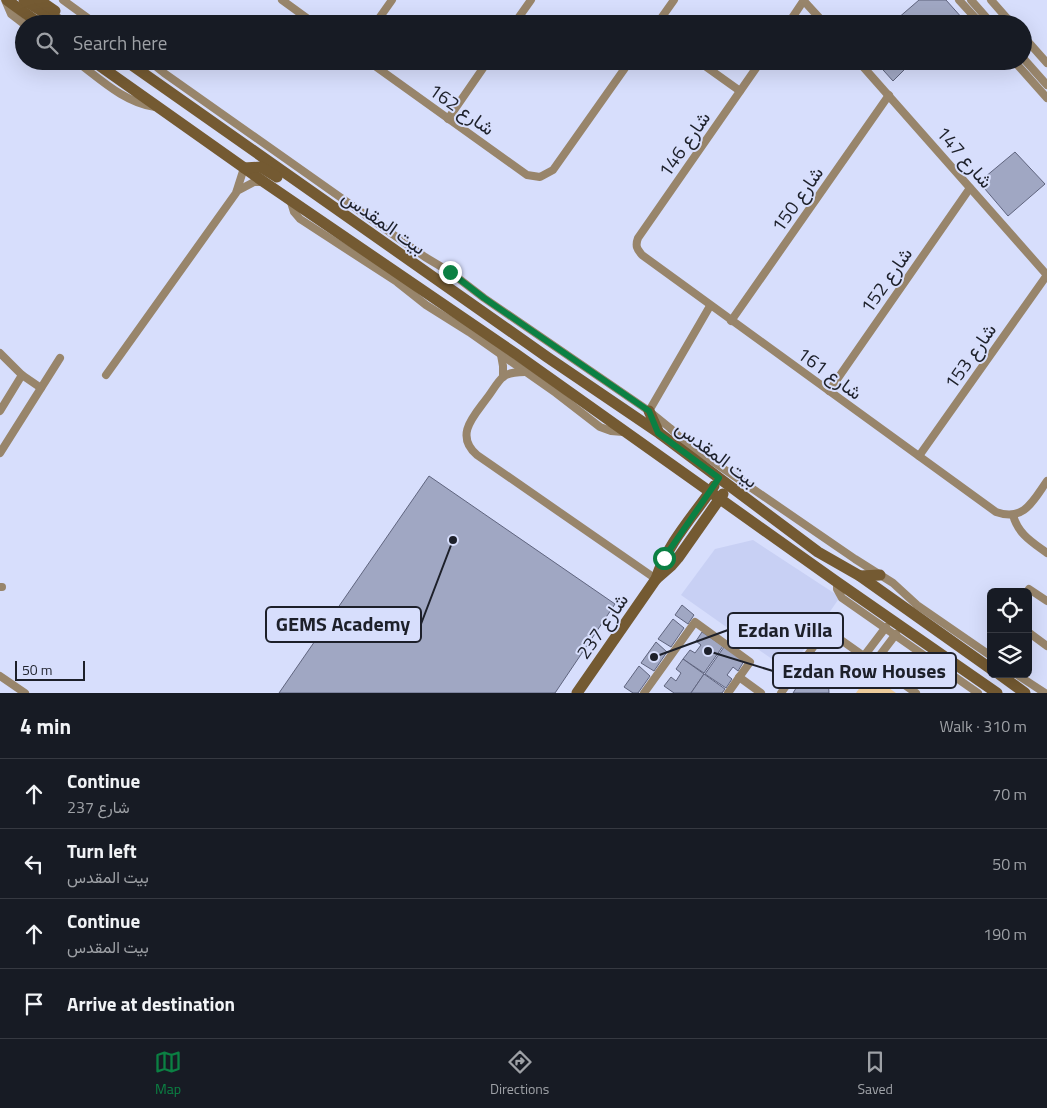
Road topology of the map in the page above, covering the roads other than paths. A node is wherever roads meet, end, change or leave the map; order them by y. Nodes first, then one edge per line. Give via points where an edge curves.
1 (6, 0) edge
2 (24, 0) edge
3 (39, 0) edge
4 (63, 0) edge
5 (282, 0) edge
6 (392, 0) edge
7 (531, 0) edge
8 (674, 0) edge
9 (804, 0) edge
10 (959, 0) edge
11 (971, 0) edge
12 (991, 0) edge
13 (27, 15) edge
14 (48, 15) edge
15 (60, 15) edge
16 (84, 15) edge
17 (303, 15) edge
18 (381, 15) edge
19 (520, 15) edge
20 (663, 15) edge
21 (794, 15) edge
22 (817, 15) edge
23 (972, 15) edge
24 (984, 15) edge
25 (1004, 15) edge
26 (15, 17) edge
27 (1032, 46) edge
28 (1047, 63) edge
29 (1032, 68) edge
30 (87, 70) edge
31 (106, 70) edge
32 (139, 70) edge
33 (160, 70) edge
34 (380, 70) edge
35 (482, 70) edge
36 (624, 70) edge
37 (711, 70) edge
38 (755, 70) edge
39 (866, 70) edge
40 (1022, 70) edge
41 (1047, 85) edge
42 (740, 91) junction
43 (889, 95) junction
44 (1047, 98) edge
45 (158, 107) junction
46 (448, 119) junction
47 (244, 168) junction
48 (264, 182) junction
49 (970, 188) junction
50 (236, 192) junction
51 (290, 199) junction
52 (358, 224) junction
53 (636, 246) joint
54 (1047, 275) edge
55 (710, 306) junction
56 (732, 322) junction
57 (0, 353) edge
58 (501, 356) junction
59 (60, 358) dead end
60 (525, 372) junction
61 (22, 375) junction
62 (106, 375) dead end
63 (503, 377) junction
64 (41, 388) junction
65 (828, 391) junction
66 (0, 411) edge
67 (649, 411) junction
68 (623, 432) junction
69 (658, 433) junction
70 (0, 453) edge
71 (919, 456) junction
72 (719, 478) junction
73 (1047, 481) edge
74 (729, 485) junction
75 (710, 492) junction
76 (720, 499) junction
77 (1013, 515) junction
78 (1047, 553) edge
79 (880, 575) junction
80 (860, 576) junction
81 (656, 579) junction
82 (837, 582) junction
83 (1032, 591) edge
84 (1047, 601) edge
85 (886, 627) junction
86 (1029, 633) edge
87 (896, 634) junction
88 (1047, 646) edge
89 (987, 653) edge
90 (864, 656) junction
91 (874, 663) junction
92 (987, 666) edge
93 (0, 676) edge
94 (739, 677) junction
95 (1004, 678) edge
96 (1022, 678) edge
97 (25, 693) edge
98 (577, 693) edge
99 (644, 693) edge
100 (728, 693) edge
101 (761, 693) edge
102 (781, 693) edge
103 (916, 693) edge
104 (978, 693) edge
105 (997, 693) edge
106 (1025, 693) edge
107 (1045, 693) edge

1 - 13 street
1 - 26 street
2 - 14 street
3 - 15 street
4 - 16 street
5 - 17 street
6 - 18 street
7 - 19 street
8 - 20 street
9 - 21 street
9 - 22 street
10 - 23 street
11 - 24 street
12 - 25 street
27 - 28 street
29 - 41 street
30 - 45 street, بيت المقدس via 130,99
31 - 45 street, بيت المقدس
32 - 52 street, بيت المقدس
33 - 67 street, بيت المقدس
34 - 46 street, شارع 162
35 - 46 street
36 - 46 street, شارع 162 via 554,170 540,177 527,175
37 - 42 street
38 - 42 street, شارع 146
39 - 43 street, شارع 147
40 - 44 street
42 - 53 street, شارع 146 via 638,238
43 - 49 street, شارع 147
43 - 56 street, شارع 150
45 - 47 street, بيت المقدس
47 - 48 street, بيت المقدس
47 - 50 street
47 - 52 street via 265,168 323,209
48 - 50 street via 249,184
48 - 51 street, بيت المقدس
49 - 54 street, شارع 147
49 - 65 street, شارع 152
50 - 62 street
51 - 58 street, بيت المقدس via 300,219 397,282
51 - 68 street, بيت المقدس via 516,354
52 - 69 street, بيت المقدس
53 - 55 street, شارع 161 via 642,256
54 - 71 street, شارع 153
55 - 56 street, شارع 161
55 - 67 street
56 - 65 street, شارع 161
57 - 61 street
58 - 60 street, بيت المقدس
58 - 63 street
59 - 64 street
60 - 63 street via 513,372
60 - 68 street, بيت المقدس via 600,427
61 - 64 street
61 - 66 street
63 - 81 street via 468,425 467,441 473,451
64 - 70 street
65 - 71 street, شارع 161
67 - 69 street
67 - 79 street, بيت المقدس via 686,444
68 - 75 street, بيت المقدس
69 - 72 street, بيت المقدس
71 - 77 street, شارع 161 via 996,512
72 - 74 street, بيت المقدس
72 - 75 street, شارع 237
73 - 77 street via 1030,505
74 - 76 street, شارع 237
74 - 80 street, بيت المقدس via 818,552
75 - 76 street, بيت المقدس
75 - 81 street, شارع 237 via 668,551
76 - 81 street, شارع 237 via 672,565
76 - 82 street, بيت المقدس
77 - 78 street via 1024,535
79 - 80 street
79 - 89 street, بيت المقدس
80 - 92 street, بيت المقدس
81 - 98 street, شارع 237
82 - 85 street, بيت المقدس via 842,598
82 - 105 street, بيت المقدس
83 - 84 street
85 - 87 street, بيت المقدس
85 - 90 street
86 - 88 street
87 - 91 street
87 - 104 street, بيت المقدس
90 - 91 street
90 - 102 street via 834,635 821,636
91 - 103 street
93 - 97 street
94 - 99 street via 750,662 695,622
94 - 100 street
94 - 101 street
95 - 106 street
96 - 107 street

